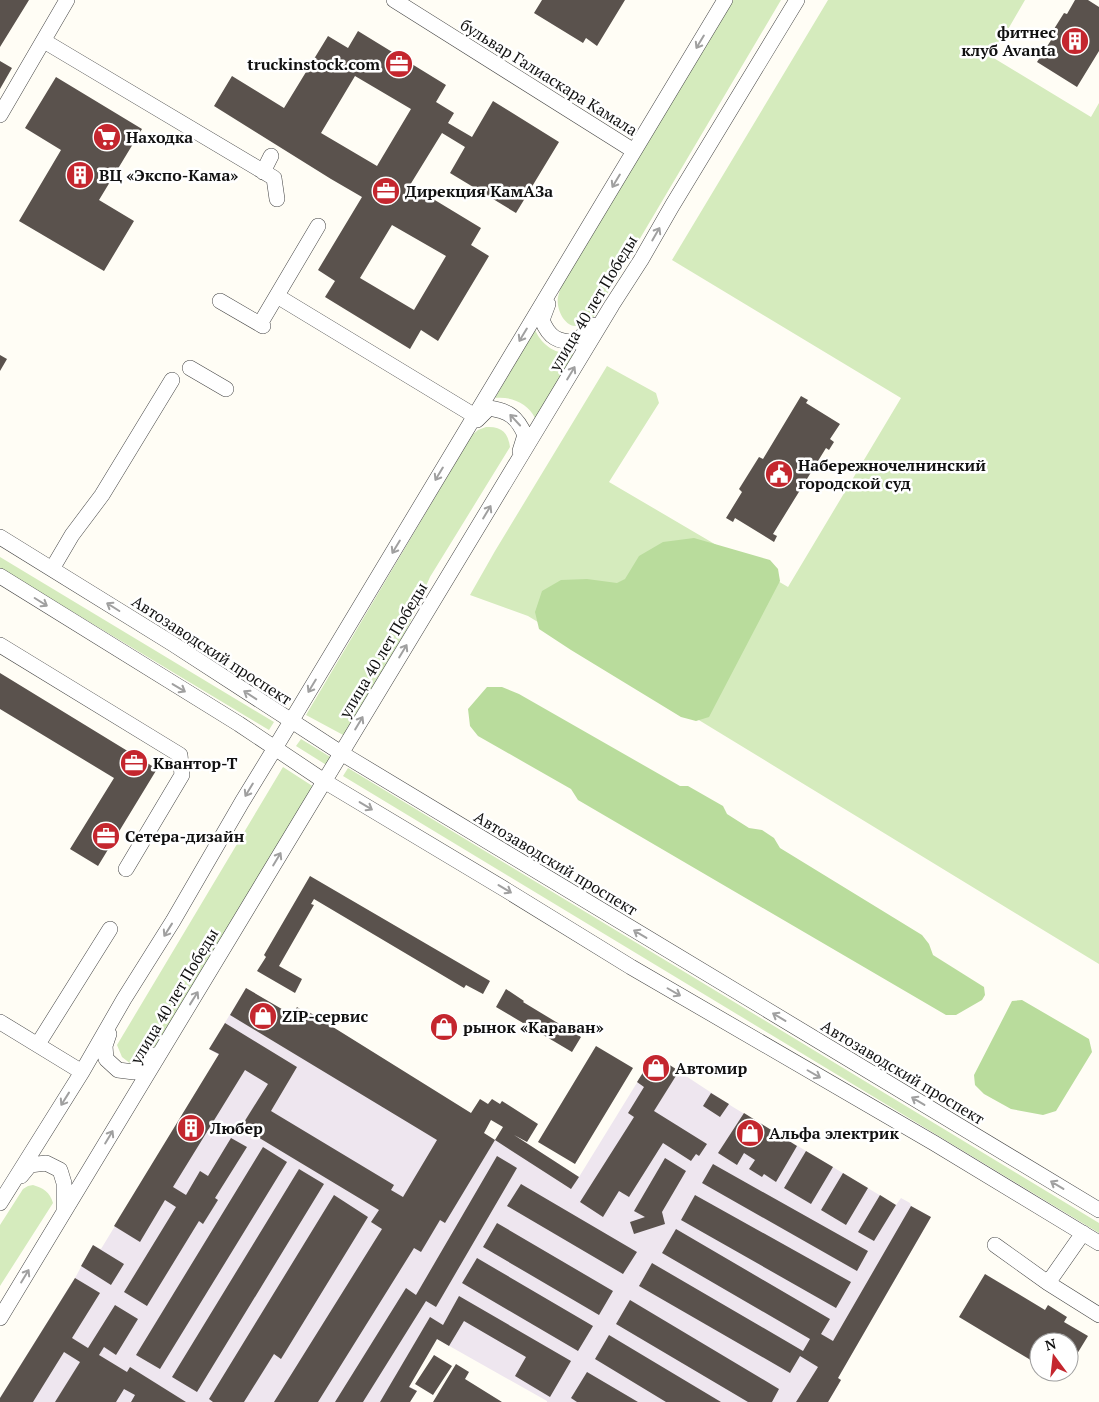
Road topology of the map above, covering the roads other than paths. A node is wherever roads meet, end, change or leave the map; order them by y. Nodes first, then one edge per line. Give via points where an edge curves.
1 (67, 0) edge
2 (394, 0) edge
3 (725, 0) edge
4 (797, 0) edge
5 (44, 40) junction
6 (0, 115) edge
7 (634, 151) junction
8 (272, 156) dead end
9 (263, 172) junction
10 (277, 199) dead end
11 (318, 226) dead end
12 (560, 274) junction
13 (277, 296) junction
14 (220, 301) dead end
15 (612, 305) junction
16 (190, 368) dead end
17 (172, 380) dead end
18 (226, 389) dead end
19 (474, 416) junction
20 (464, 434) junction
21 (516, 464) junction
22 (0, 537) edge
23 (52, 568) junction
24 (0, 576) edge
25 (0, 645) edge
26 (291, 721) junction
27 (275, 748) junction
28 (341, 753) junction
29 (324, 781) junction
30 (126, 869) dead end
31 (110, 929) dead end
32 (113, 1018) junction
33 (0, 1022) edge
34 (38, 1044) junction
35 (162, 1049) junction
36 (82, 1072) junction
37 (3, 1199) edge
38 (1099, 1210) edge
39 (64, 1212) junction
40 (1082, 1233) junction
41 (1099, 1243) edge
42 (994, 1245) dead end
43 (1048, 1283) junction
44 (1099, 1315) edge
45 (0, 1318) edge

1 - 5 street
2 - 7 street, бульвар Галиаскара Камала
3 -> 7 street
15 -> 4 street, улица 40 лет Победы
5 - 6 street
5 - 9 street
7 -> 12 street
8 - 9 street
9 - 10 street via 274,178
11 - 13 street
12 - 15 street via 542,320 554,338 576,342
12 -> 19 street
13 - 14 street via 261,325
13 - 19 street
21 -> 15 street, улица 40 лет Победы
16 - 18 street
17 - 23 street via 102,495
19 - 20 street
21 -> 20 street via 525,435 520,423 511,415 489,408
20 -> 26 street
28 -> 21 street, улица 40 лет Победы
22 - 23 street, Автозаводский проспект
26 -> 23 street, Автозаводский проспект
24 -> 27 street
25 - 30 street via 180,755 182,775
26 - 27 street
26 - 28 street, Автозаводский проспект
27 - 29 street
27 -> 32 street
28 - 29 street, улица 40 лет Победы
38 -> 28 street, Автозаводский проспект
35 -> 29 street, улица 40 лет Победы
29 -> 40 street via 631,967 926,1138
31 - 34 street
32 - 35 street via 106,1059 118,1070 134,1072
32 - 36 street
33 - 34 street
34 - 36 street
39 -> 35 street, улица 40 лет Победы
36 -> 37 street
37 - 39 street via 30,1165 46,1163 60,1170 64,1183
45 -> 39 street, улица 40 лет Победы
40 - 41 street
40 - 43 street
42 - 43 street
43 - 44 street

